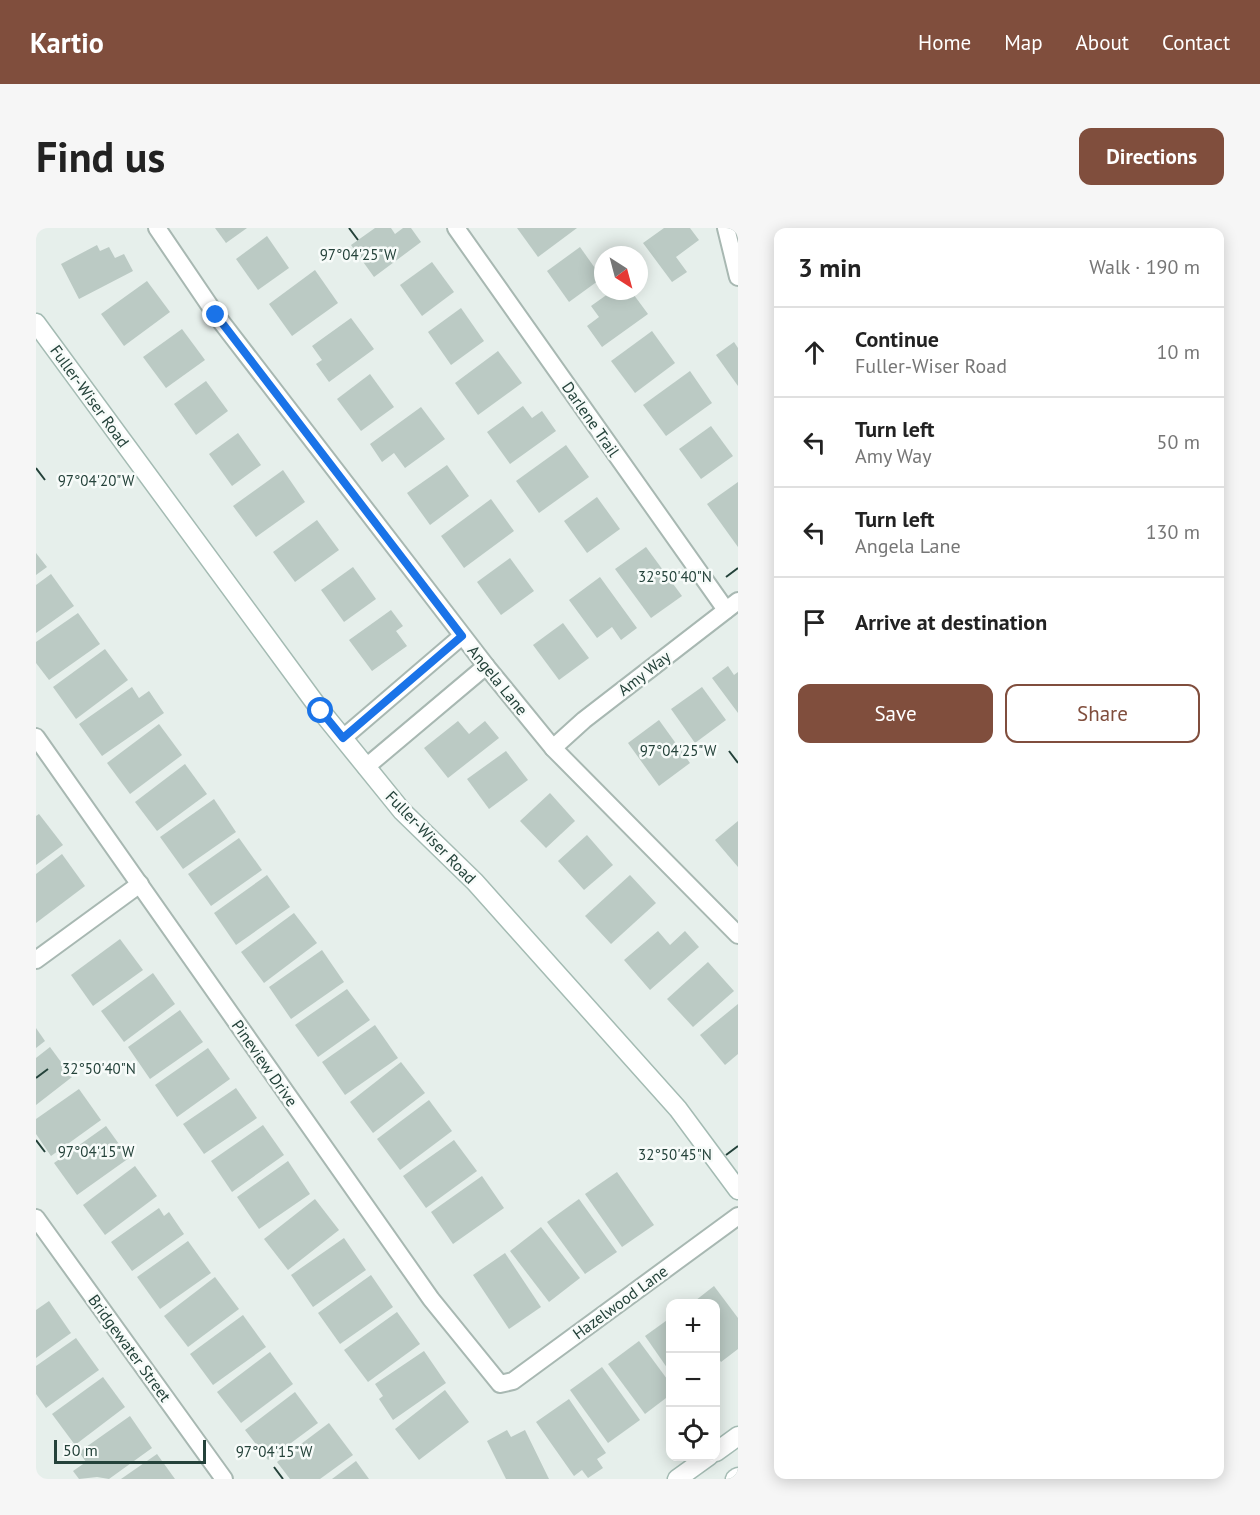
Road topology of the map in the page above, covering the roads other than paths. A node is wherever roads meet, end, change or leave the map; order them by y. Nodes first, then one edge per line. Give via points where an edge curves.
1 (157, 228) edge
2 (456, 228) edge
3 (728, 228) edge
4 (738, 236) edge
5 (738, 277) edge
6 (36, 323) edge
7 (732, 605) edge
8 (462, 636) junction
9 (486, 666) junction
10 (36, 737) edge
11 (343, 738) junction
12 (553, 748) junction
13 (366, 767) junction
14 (140, 884) junction
15 (738, 935) edge
16 (36, 960) edge
17 (738, 1190) edge
18 (738, 1216) edge
19 (36, 1218) edge
20 (500, 1384) joint
21 (738, 1436) edge
22 (720, 1449) edge
23 (702, 1461) edge
24 (224, 1479) edge
25 (677, 1479) edge

1 - 8 street, Angela Lane via 216,315
2 - 7 street, Darlene Trail
3 - 4 street
3 - 5 street
6 - 11 street, Fuller-Wiser Road
7 - 12 street, Amy Way
8 - 9 street, Angela Lane
8 - 11 street
9 - 12 street, Angela Lane
9 - 13 street
10 - 14 street, Pineview Drive
11 - 13 street, Fuller-Wiser Road
12 - 15 street, Angela Lane
13 - 17 street, Fuller-Wiser Road via 402,811 475,882 678,1109
14 - 16 street
14 - 20 street, Pineview Drive via 431,1299
18 - 20 street, Hazelwood Lane via 513,1381
19 - 24 street, Bridgewater Street
21 - 22 street
23 - 25 street

